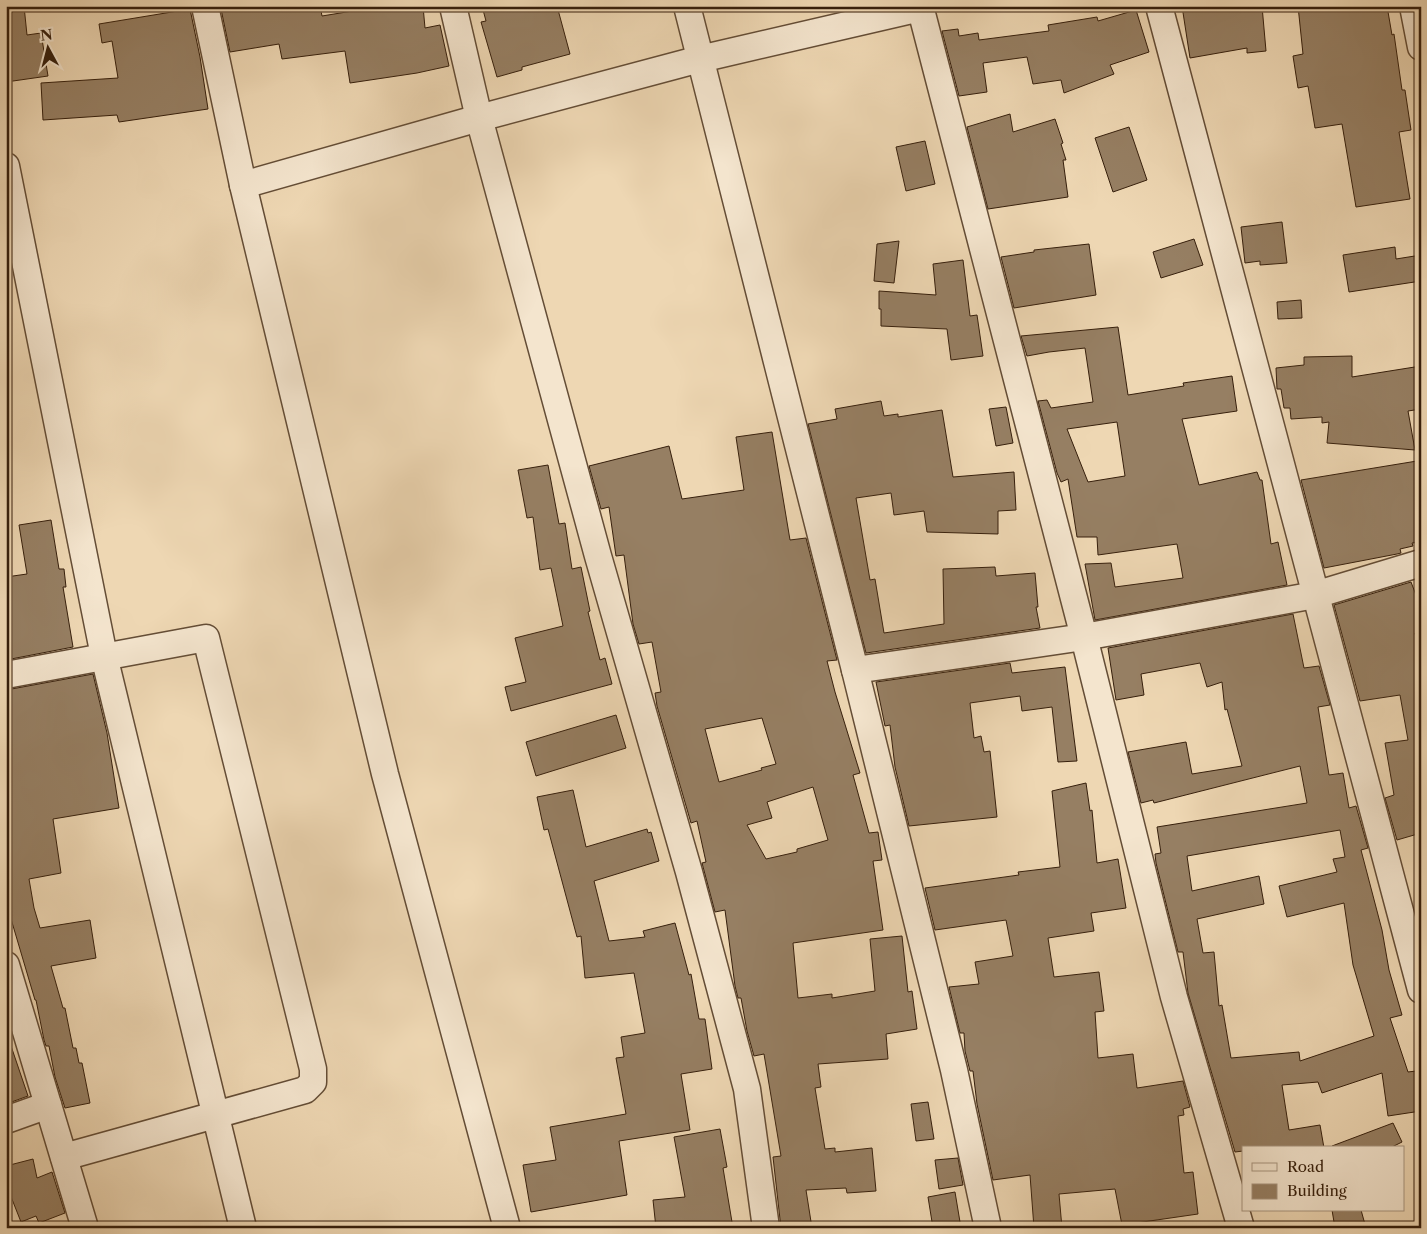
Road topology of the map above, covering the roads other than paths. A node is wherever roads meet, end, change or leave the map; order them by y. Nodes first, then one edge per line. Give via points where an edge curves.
1 (205, 6) edge
2 (453, 6) edge
3 (687, 6) edge
4 (1159, 6) edge
5 (1413, 6) edge
6 (920, 7) edge
7 (1421, 47) edge
8 (700, 59) junction
9 (479, 118) junction
10 (6, 166) edge
11 (243, 185) junction
12 (1421, 563) edge
13 (1315, 595) junction
14 (1084, 637) junction
15 (104, 656) junction
16 (855, 670) junction
17 (6, 675) edge
18 (6, 965) edge
19 (1421, 990) edge
20 (48, 1105) junction
21 (215, 1116) junction
22 (6, 1120) edge
23 (64, 1157) junction
24 (85, 1228) edge
25 (243, 1228) edge
26 (507, 1228) edge
27 (766, 1228) edge
28 (988, 1228) edge
29 (1241, 1228) edge

1 - 11 street
2 - 9 street
3 - 8 street
4 - 13 street
5 - 7 street
6 - 8 street
6 - 14 street
8 - 9 street
8 - 16 street
9 - 11 street
9 - 27 street via 747,1089
10 - 15 street
11 - 26 street via 385,774
12 - 13 street
13 - 14 street
13 - 19 street
14 - 16 street
14 - 29 street via 1174,997
15 - 17 street
15 - 21 street
15 - 21 street via 206,638 313,1069 313,1082 305,1090
16 - 28 street via 954,1070
18 - 20 street
20 - 22 street
20 - 23 street
21 - 23 street
21 - 25 street
23 - 24 street

